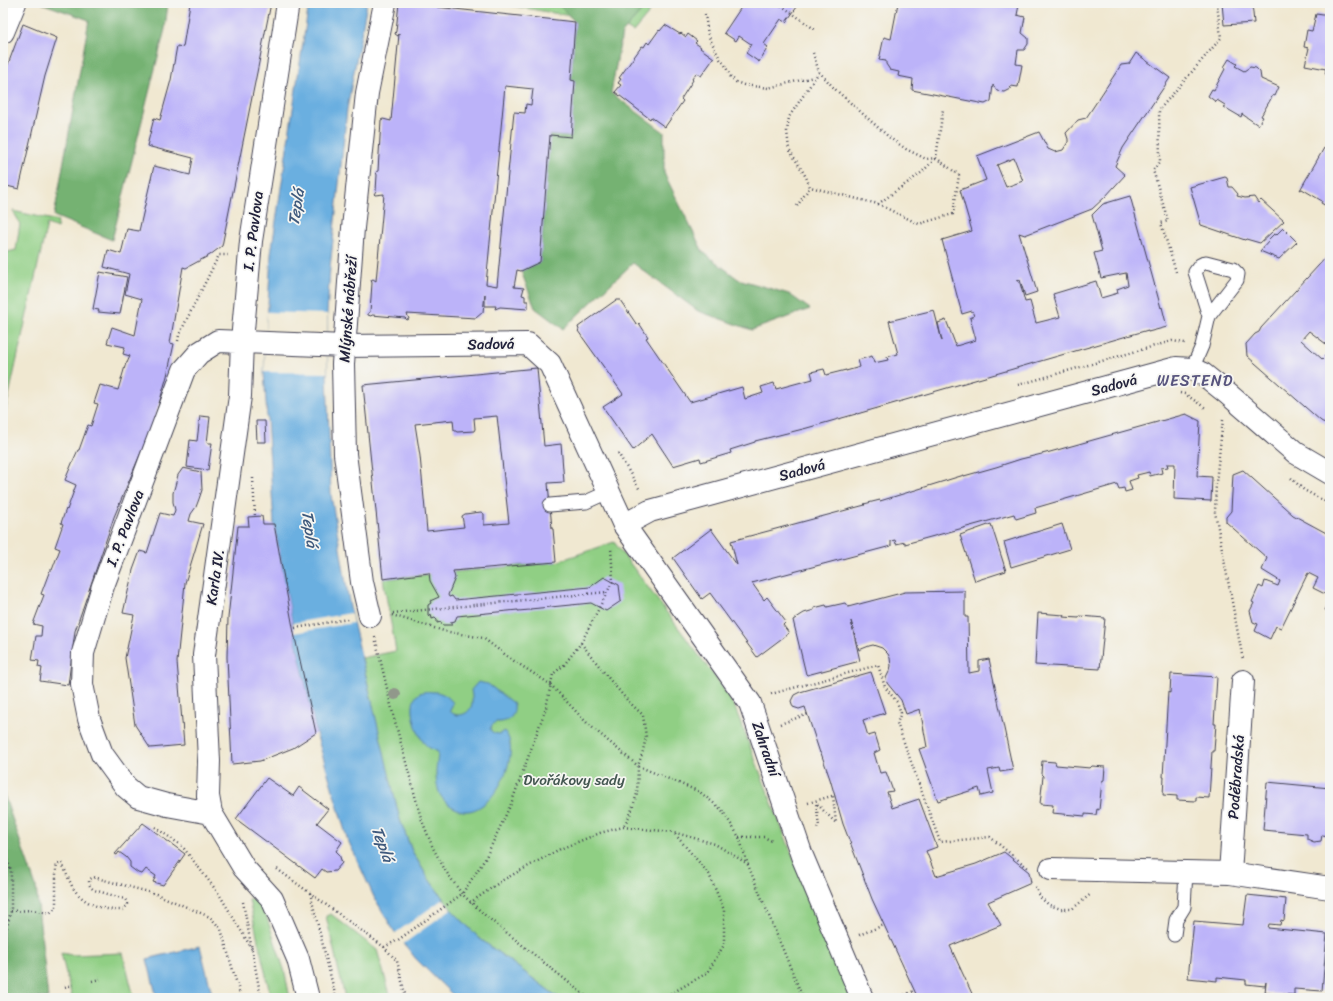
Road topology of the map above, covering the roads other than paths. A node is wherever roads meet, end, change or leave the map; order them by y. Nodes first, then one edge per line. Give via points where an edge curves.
1 (15, 3) edge
2 (288, 3) edge
3 (385, 3) edge
4 (3, 32) edge
5 (1209, 316) dead end
6 (242, 341) junction
7 (336, 345) junction
8 (1192, 369) junction
9 (1330, 473) edge
10 (608, 492) junction
11 (550, 505) dead end
12 (624, 526) junction
13 (369, 616) road end
14 (1243, 681) road end
15 (210, 813) junction
16 (1041, 869) road end
17 (1186, 872) junction
18 (1230, 873) junction
19 (1330, 888) edge
20 (1174, 935) dead end
21 (308, 998) edge
22 (862, 998) edge

1 - 4 street
2 - 6 street, I. P. Pavlova via 249,255
3 - 7 street, Mlýnské nábřeží via 367,93 353,228
5 - 8 lane via 1202,346
6 - 7 street, Sadová
6 - 15 street, Karla IV. via 240,396 204,655
6 - 15 street, I. P. Pavlova via 218,341 199,353 184,370 103,586 83,653 82,684 89,719 102,754 126,787 138,797
7 - 10 street, Sadová via 528,344 550,364
7 - 13 street, Mlýnské nábřeží via 344,364 345,454
8 - 9 street via 1203,374 1228,394 1296,453
8 - 12 street, Sadová via 1176,368 650,511
10 - 11 lane via 586,502
10 - 12 street, Sadová
12 - 22 street, Zahradní via 750,702 802,856
14 - 18 street, Poděbradská
15 - 21 street via 244,868 272,899 298,959
16 - 17 street
17 - 18 street
17 - 20 lane via 1184,907 1176,920
18 - 19 street

